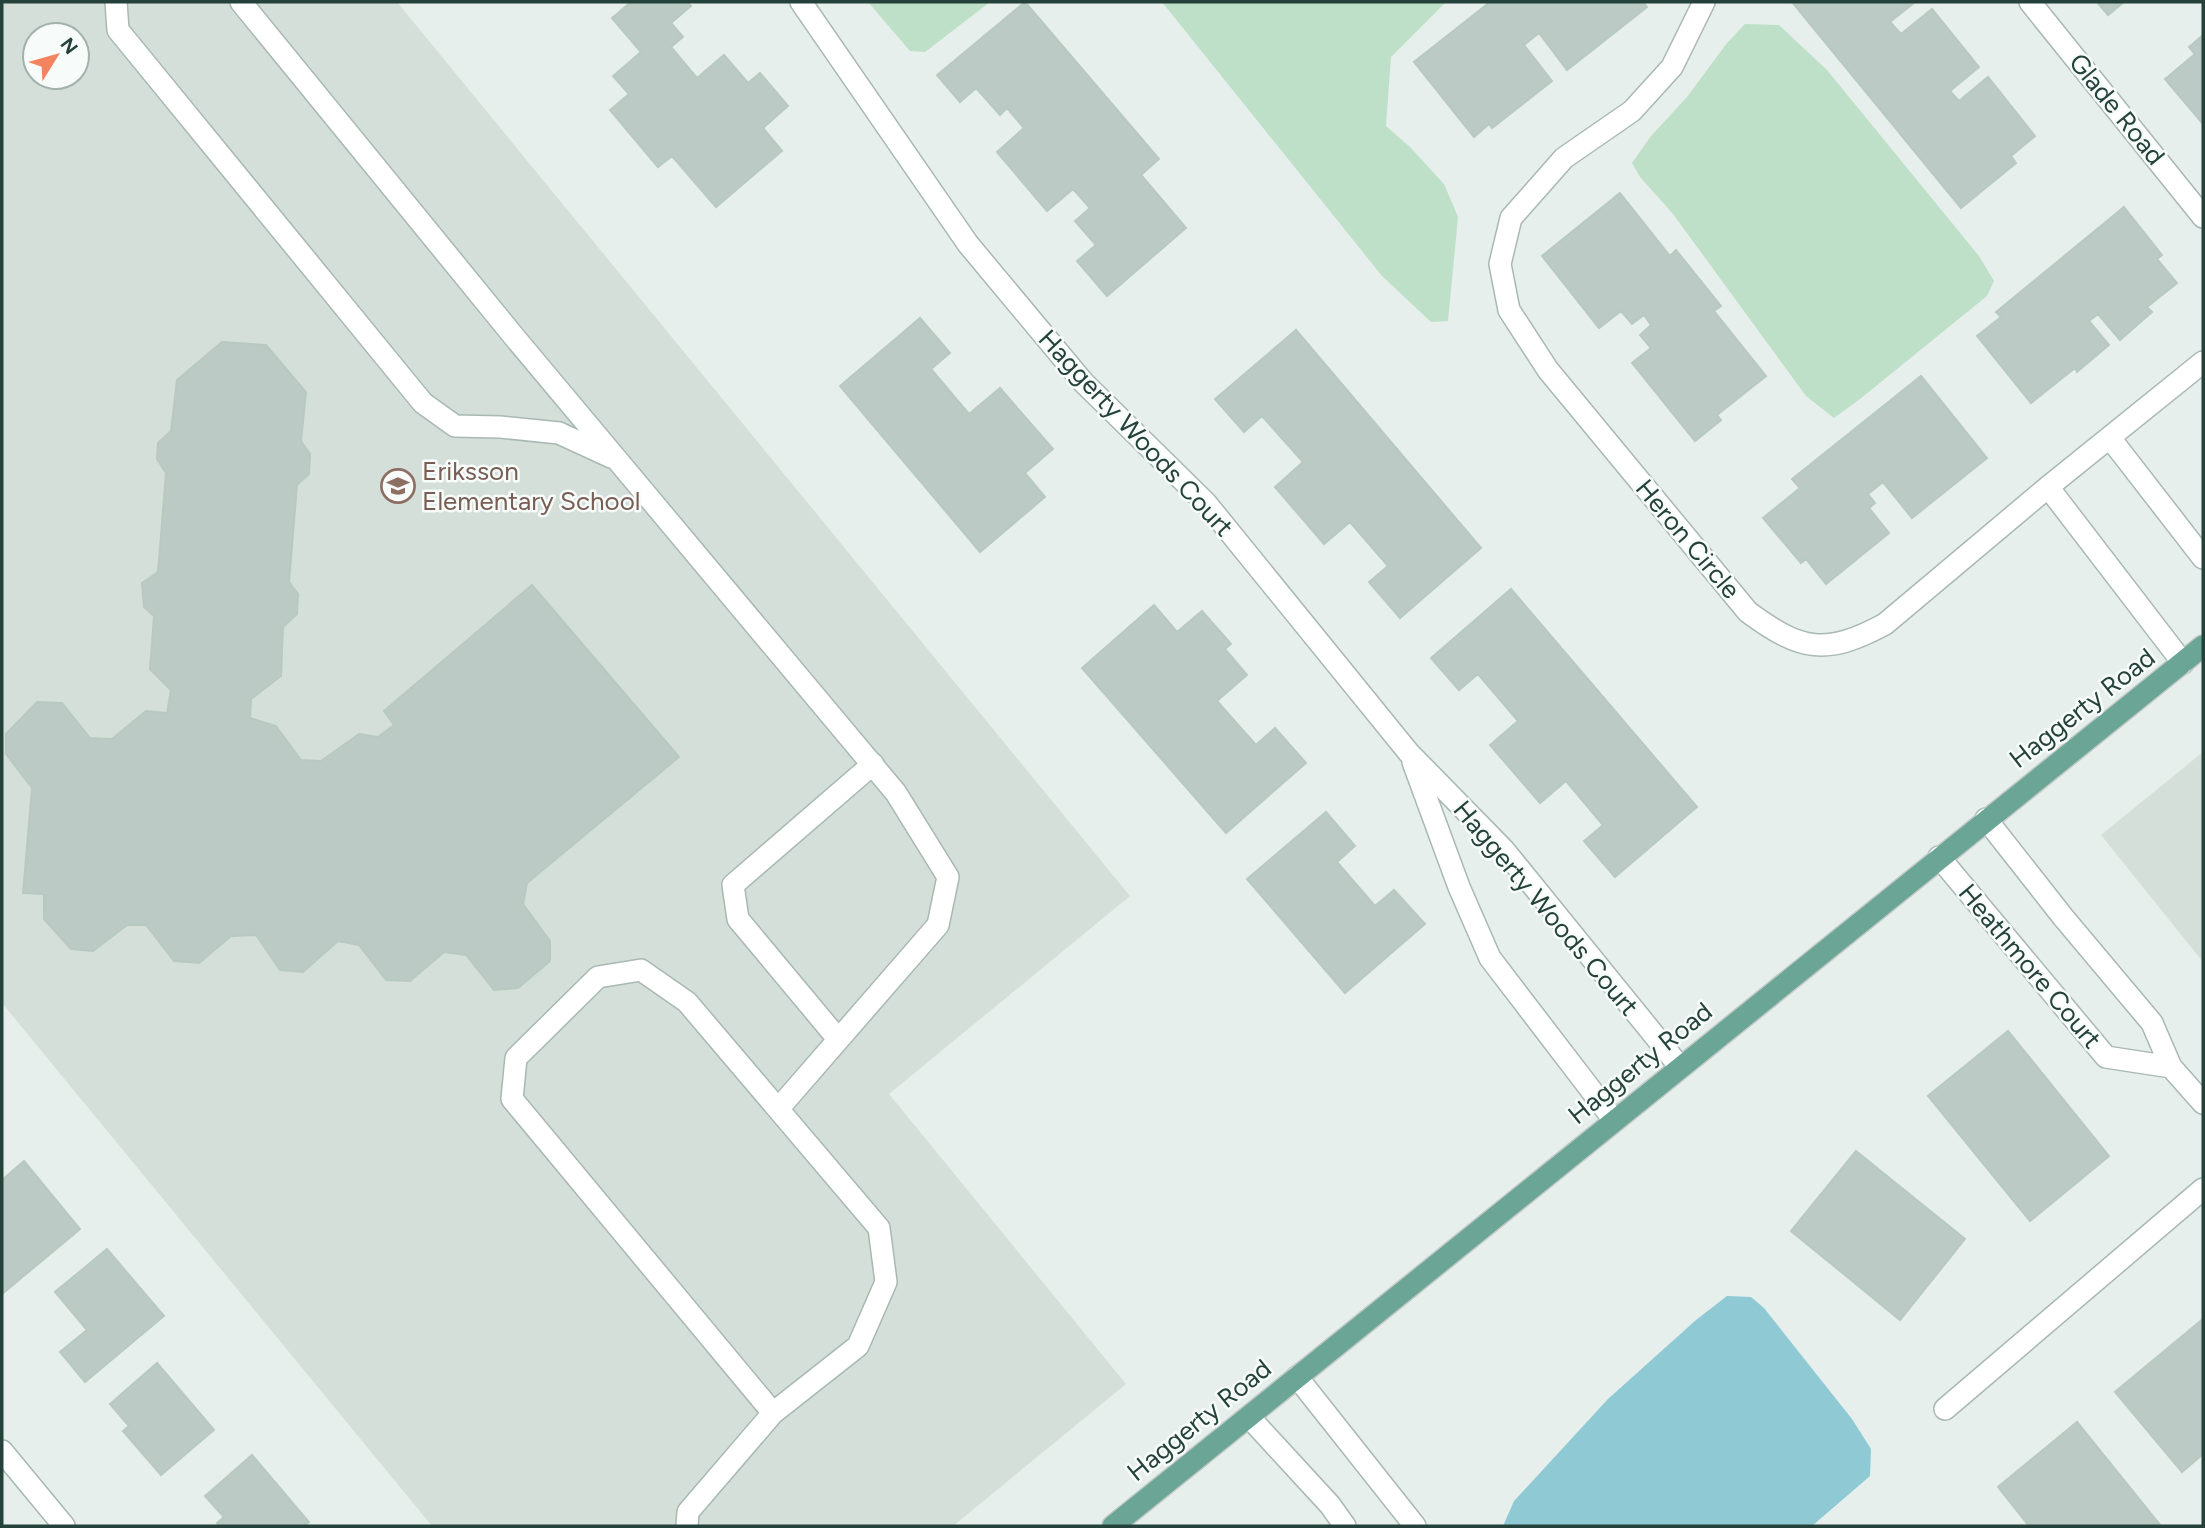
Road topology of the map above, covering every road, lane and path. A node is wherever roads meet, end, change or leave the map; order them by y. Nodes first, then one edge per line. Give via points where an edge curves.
1 (116, 2) edge
2 (241, 2) edge
3 (801, 2) edge
4 (1704, 2) edge
5 (2030, 2) edge
6 (2203, 217) edge
7 (2203, 362) edge
8 (2110, 438) junction
9 (617, 460) junction
10 (2048, 486) junction
11 (2203, 558) edge
12 (2203, 646) edge
13 (2183, 663) junction
14 (1409, 753) junction
15 (873, 764) junction
16 (1986, 819) junction
17 (1939, 858) junction
18 (838, 1039) junction
19 (1680, 1067) junction
20 (2171, 1067) junction
21 (2203, 1103) edge
22 (779, 1108) junction
23 (1614, 1120) junction
24 (2203, 1189) edge
25 (1297, 1377) junction
26 (1945, 1409) dead end
27 (773, 1413) junction
28 (1249, 1417) junction
29 (2, 1451) edge
30 (64, 1526) edge
31 (687, 1526) edge
32 (1113, 1526) edge
33 (1345, 1526) edge
34 (1415, 1526) edge

1 - 9 street via 118,30 423,402 455,426 559,433
2 - 9 street
3 - 14 street, Haggerty Woods Court via 968,244 1083,382 1206,502
4 - 10 street, Heron Circle via 1672,67 1632,111 1564,158 1511,218 1500,264 1508,310 1548,370 1748,612 1775,632 1807,645 1858,639 1885,624
5 - 6 street, Glade Road
7 - 8 street
8 - 10 street
8 - 11 street
9 - 15 street
10 - 13 street
12 - 13 main road, Haggerty Road
13 - 16 main road, Haggerty Road
14 - 19 street, Haggerty Woods Court via 1504,850
14 - 23 street, Haggerty Woods Court via 1490,958
15 - 18 street via 948,877 938,925
15 - 18 street via 733,885 738,919
16 - 17 main road, Haggerty Road
16 - 20 street via 2152,1023
17 - 19 main road, Haggerty Road
17 - 20 street, Heathmore Court via 2106,1056
18 - 22 street
19 - 23 main road, Haggerty Road
20 - 21 street
22 - 27 street via 880,1228 886,1282 858,1346
22 - 27 street via 687,1002 641,970 598,977 516,1058 512,1099
23 - 25 main road, Haggerty Road
24 - 26 street
25 - 28 main road, Haggerty Road
25 - 34 street
27 - 31 street via 688,1512
28 - 32 main road, Haggerty Road
28 - 33 street
29 - 30 street

